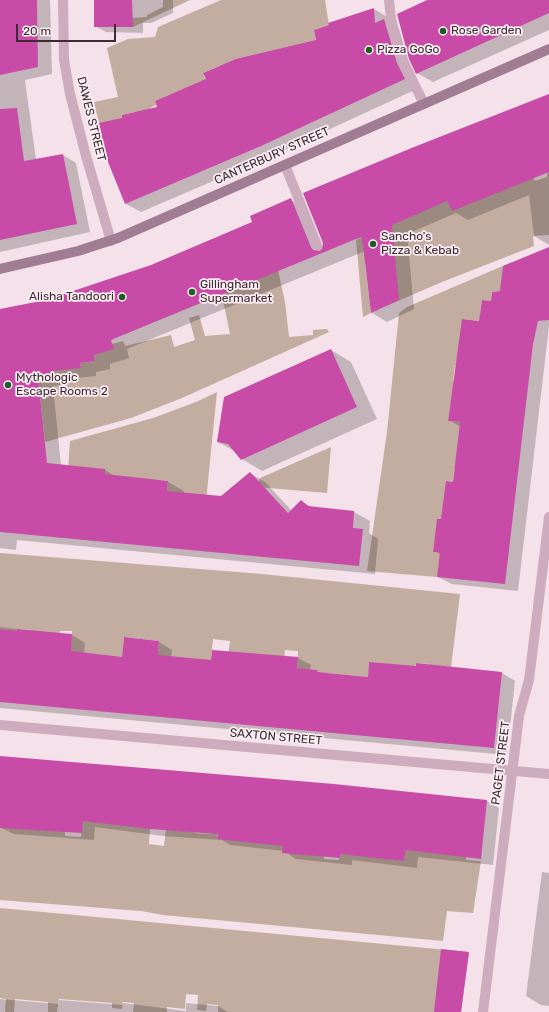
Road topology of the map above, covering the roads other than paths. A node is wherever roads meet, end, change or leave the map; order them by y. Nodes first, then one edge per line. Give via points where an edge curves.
1 (63, 0) edge
2 (389, 0) edge
3 (549, 48) edge
4 (424, 104) junction
5 (284, 165) junction
6 (111, 241) junction
7 (317, 245) dead end
8 (0, 269) edge
9 (549, 517) edge
10 (0, 725) edge
11 (513, 771) junction
12 (549, 774) edge
13 (483, 1012) edge

1 - 6 street, DAWES STREET via 64,60 70,94
2 - 4 street via 391,19 403,61
3 - 4 street, CANTERBURY STREET
4 - 5 street, CANTERBURY STREET
5 - 6 street, CANTERBURY STREET
5 - 7 street
6 - 8 street, CANTERBURY STREET
9 - 11 street, PAGET STREET via 529,680 520,716
10 - 11 street, SAXTON STREET
11 - 12 street, SAXTON STREET
11 - 13 street, PAGET STREET

